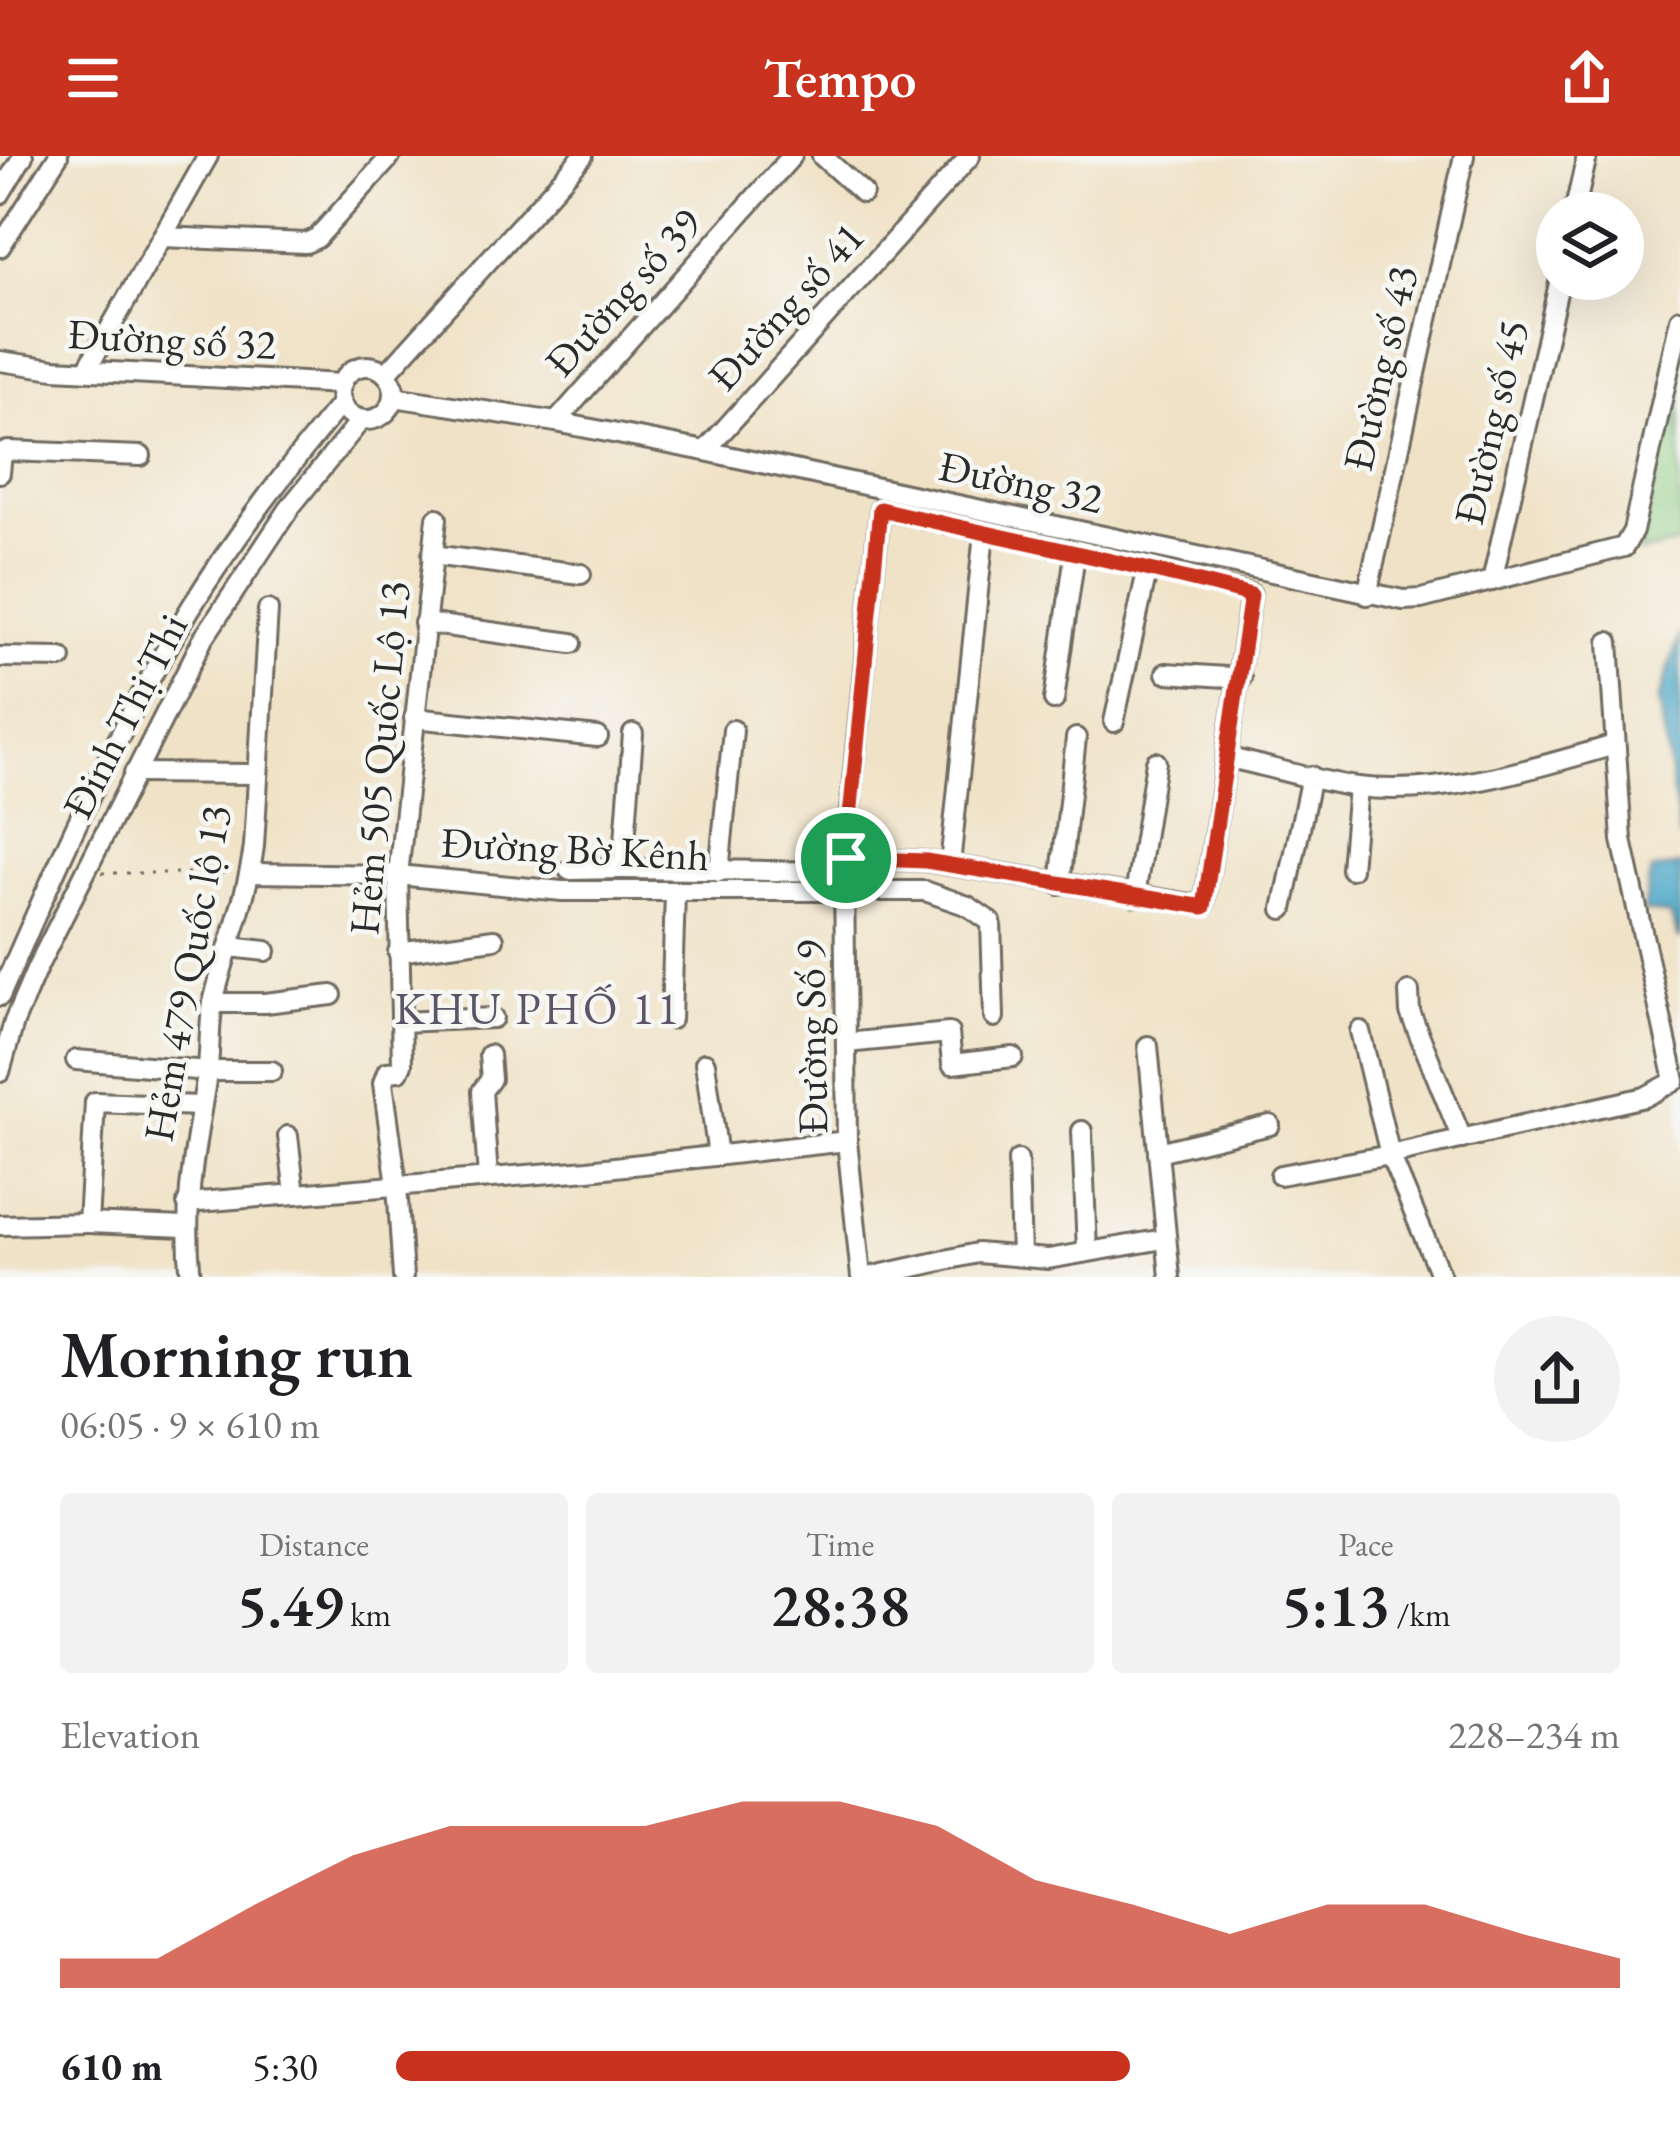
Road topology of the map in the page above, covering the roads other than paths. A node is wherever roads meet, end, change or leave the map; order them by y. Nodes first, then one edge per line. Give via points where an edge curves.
1 (23, 156) edge
2 (58, 156) edge
3 (208, 156) edge
4 (391, 156) edge
5 (583, 156) edge
6 (792, 156) edge
7 (823, 156) edge
8 (970, 156) edge
9 (1464, 156) edge
10 (1587, 156) edge
11 (1579, 192) edge
12 (863, 193) dead end
13 (0, 194) edge
14 (162, 237) junction
15 (0, 247) edge
16 (1555, 300) edge
17 (1680, 320) edge
18 (0, 361) edge
19 (87, 370) junction
20 (386, 374) junction
21 (342, 393) junction
22 (394, 397) junction
23 (361, 419) junction
24 (556, 422) junction
25 (705, 451) junction
26 (141, 456) dead end
27 (0, 473) edge
28 (437, 518) dead end
29 (984, 533) junction
30 (1075, 554) junction
31 (432, 555) junction
32 (1148, 567) junction
33 (580, 574) dead end
34 (1492, 581) junction
35 (1367, 595) junction
36 (268, 610) dead end
37 (424, 622) junction
38 (1609, 642) dead end
39 (572, 643) dead end
40 (0, 657) edge
41 (62, 658) dead end
42 (1166, 673) dead end
43 (1241, 678) junction
44 (1054, 700) dead end
45 (414, 718) junction
46 (1114, 722) dead end
47 (733, 730) dead end
48 (633, 734) dead end
49 (598, 737) dead end
50 (1076, 738) dead end
51 (1614, 745) junction
52 (1229, 758) junction
53 (1156, 762) dead end
54 (134, 773) junction
55 (255, 775) junction
56 (1311, 776) junction
57 (1358, 787) junction
58 (845, 865) junction
59 (950, 865) junction
60 (623, 869) junction
61 (1352, 869) dead end
62 (569, 870) dead end
63 (719, 872) junction
64 (250, 873) junction
65 (398, 875) junction
66 (1052, 884) junction
67 (675, 893) junction
68 (844, 894) junction
69 (1136, 896) junction
70 (1283, 909) dead end
71 (494, 939) dead end
72 (230, 947) junction
73 (266, 951) dead end
74 (398, 952) junction
75 (9, 953) edge
76 (1409, 992) dead end
77 (332, 995) dead end
78 (0, 996) edge
79 (213, 1003) junction
80 (994, 1016) dead end
81 (494, 1018) dead end
82 (671, 1018) dead end
83 (401, 1022) junction
84 (1360, 1031) dead end
85 (846, 1043) junction
86 (1148, 1046) dead end
87 (489, 1055) dead end
88 (1013, 1057) dead end
89 (76, 1060) dead end
90 (705, 1063) dead end
91 (272, 1071) dead end
92 (0, 1072) edge
93 (208, 1072) junction
94 (200, 1106) junction
95 (1270, 1125) dead end
96 (1082, 1131) dead end
97 (288, 1136) dead end
98 (1462, 1139) junction
99 (847, 1141) junction
100 (1158, 1151) junction
101 (1390, 1155) junction
102 (718, 1156) junction
103 (1018, 1160) dead end
104 (1280, 1175) dead end
105 (488, 1178) junction
106 (397, 1185) junction
107 (295, 1194) junction
108 (187, 1203) junction
109 (88, 1223) junction
110 (0, 1225) edge
111 (185, 1227) junction
112 (1164, 1239) junction
113 (1087, 1252) junction
114 (1021, 1256) junction
115 (190, 1277) edge
116 (403, 1277) edge
117 (865, 1277) edge
118 (1170, 1277) edge
119 (1441, 1277) edge

1 - 13 street
2 - 15 street
3 - 14 street
4 - 14 street via 306,243
5 - 20 street
6 - 24 street, Đường số 39
7 - 12 street
8 - 25 street, Đường số 41
9 - 35 street, Đường số 43
10 - 11 street
14 - 19 street
16 - 34 street, Đường số 45
17 - 34 street, Đường 32 via 1627,543
18 - 19 street, Đường số 32
19 - 21 street, Đường số 32
20 - 21 street via 362,367 347,376
20 - 22 street
21 - 23 street
21 - 75 street, Đinh Thị Thi via 189,612
22 - 23 street via 379,417
22 - 24 street, Đường 32
23 - 54 street, Đinh Thị Thi via 236,587
24 - 25 street, Đường 32
25 - 35 street, Đường 32
26 - 27 street via 8,451
28 - 31 street, Hẻm 505 Quốc Lộ 13
29 - 30 street
29 - 58 street, Đường Số 9 via 880,509
29 - 59 street
30 - 32 street
30 - 44 street
31 - 33 street
31 - 37 street, Hẻm 505 Quốc Lộ 13
32 - 43 street via 1251,595
32 - 46 street
34 - 35 street, Đường 32 via 1421,599
36 - 55 street, Hẻm 479 Quốc lộ 13
37 - 39 street
37 - 45 street, Hẻm 505 Quốc Lộ 13
38 - 51 street
40 - 41 street
42 - 43 street
43 - 52 street
45 - 49 street
45 - 65 street, Hẻm 505 Quốc Lộ 13
47 - 63 street
48 - 60 street
50 - 66 street
51 - 57 street via 1522,772 1430,787
51 - 98 street via 1622,840 1675,1081 1645,1097
52 - 56 street
52 - 69 street via 1204,907
53 - 69 street
54 - 55 street, Hẻm 479 Quốc lộ 13
54 - 92 street, Đinh Thị Thi via 14,1022
55 - 64 street, Hẻm 479 Quốc lộ 13
56 - 57 street
56 - 70 street
57 - 61 street
58 - 59 street via 896,858
58 - 63 street
58 - 68 street, Đường Số 9
59 - 66 street
60 - 62 street
60 - 63 street
64 - 65 street, Đường Bờ Kênh
64 - 72 street, Hẻm 479 Quốc lộ 13
65 - 67 street, Đường Bờ Kênh
65 - 74 street, Hẻm 505 Quốc Lộ 13
66 - 69 street
67 - 68 street, Đường Bờ Kênh
67 - 82 street
68 - 80 street, Đường Bờ Kênh via 925,891 987,918
68 - 85 street, Đường Số 9
71 - 74 street
72 - 73 street
72 - 79 street, Hẻm 479 Quốc lộ 13
74 - 83 street, Hẻm 505 Quốc Lộ 13
75 - 78 street, Đinh Thị Thi
76 - 98 street
77 - 79 street
79 - 93 street, Hẻm 479 Quốc lộ 13
81 - 83 street
83 - 106 street, Hẻm 505 Quốc Lộ 13 via 401,1068 383,1083
84 - 101 street
85 - 88 street via 950,1033 952,1064
85 - 99 street, Đường Số 9
86 - 100 street
87 - 105 street via 491,1079 482,1091
89 - 93 street
90 - 102 street
91 - 93 street
93 - 94 street, Hẻm 479 Quốc lộ 13
94 - 108 street, Hẻm 479 Quốc lộ 13
94 - 109 street via 95,1102
95 - 100 street
96 - 113 street
97 - 107 street
98 - 101 street
99 - 102 street
99 - 117 street, Đường Số 9
100 - 112 street
101 - 104 street
101 - 119 street
102 - 105 street
103 - 114 street
105 - 106 street
106 - 107 street
106 - 116 street, Hẻm 505 Quốc Lộ 13
107 - 108 street
108 - 111 street, Hẻm 479 Quốc lộ 13
109 - 110 street
109 - 111 street
111 - 115 street, Hẻm 479 Quốc lộ 13
112 - 113 street
112 - 118 street
113 - 114 street
114 - 117 street via 977,1253

